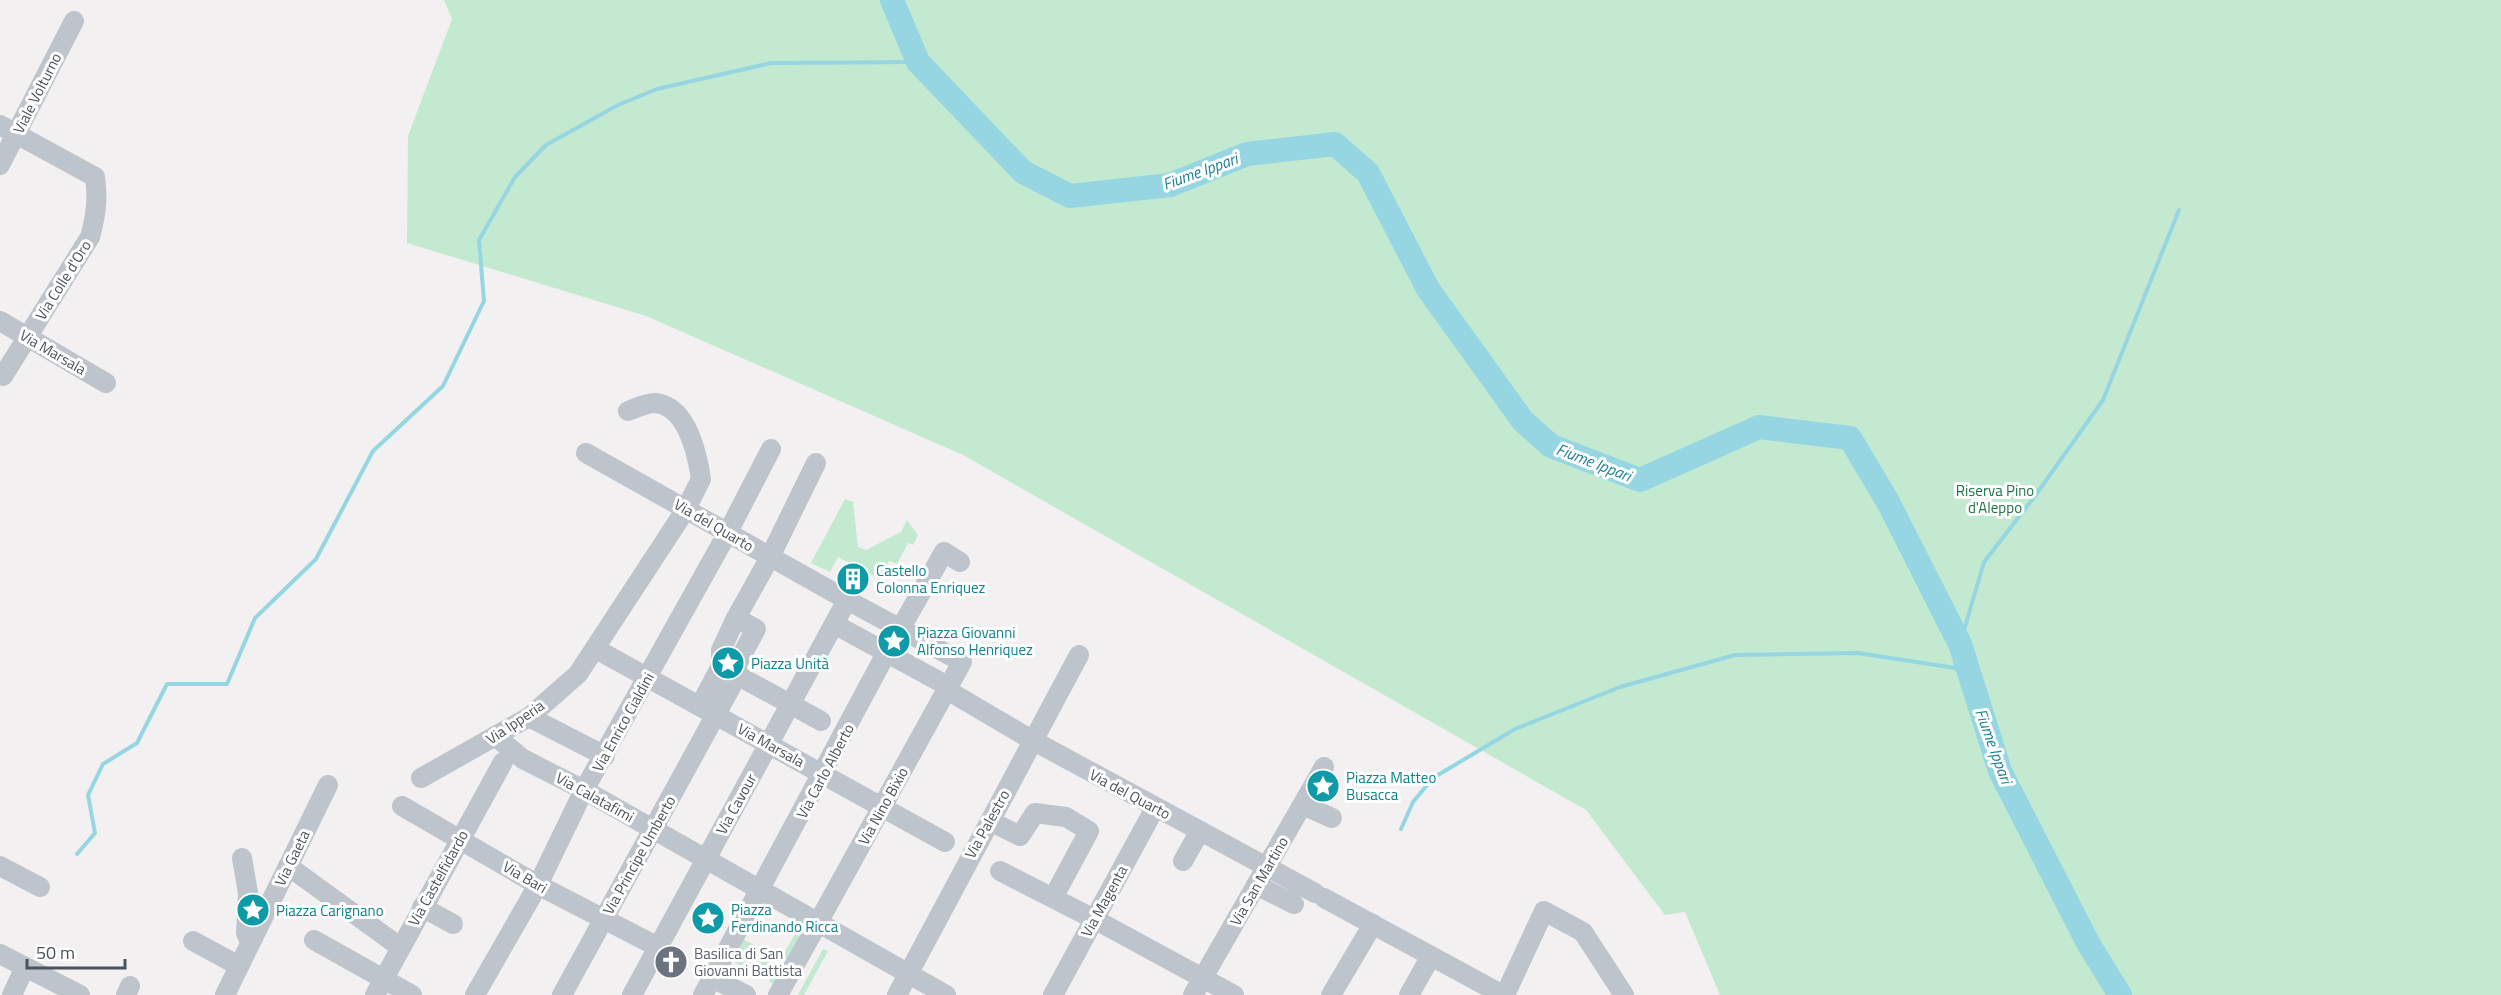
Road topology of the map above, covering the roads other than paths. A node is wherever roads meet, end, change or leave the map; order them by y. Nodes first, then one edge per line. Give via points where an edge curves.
1 (74, 21) dead end
2 (8, 129) edge
3 (0, 165) edge
4 (0, 321) edge
5 (27, 337) junction
6 (3, 376) dead end
7 (106, 382) dead end
8 (628, 411) dead end
9 (771, 449) dead end
10 (586, 453) dead end
11 (816, 463) dead end
12 (686, 509) junction
13 (728, 532) junction
14 (770, 557) junction
15 (960, 562) dead end
16 (844, 598) junction
17 (903, 625) junction
18 (832, 628) junction
19 (596, 649) junction
20 (1079, 655) dead end
21 (885, 657) junction
22 (733, 673) junction
23 (647, 678) junction
24 (947, 690) junction
25 (791, 705) junction
26 (708, 711) junction
27 (529, 717) junction
28 (821, 721) dead end
29 (495, 736) junction
30 (1032, 740) junction
31 (769, 745) junction
32 (605, 756) junction
33 (503, 762) dead end
34 (1324, 767) dead end
35 (823, 775) junction
36 (420, 778) dead end
37 (328, 785) dead end
38 (584, 790) junction
39 (1303, 805) junction
40 (402, 806) dead end
41 (882, 807) junction
42 (1155, 808) junction
43 (1332, 818) dead end
44 (990, 821) junction
45 (653, 829) junction
46 (1200, 831) junction
47 (459, 838) junction
48 (945, 842) dead end
49 (705, 855) junction
50 (243, 858) dead end
51 (1183, 861) dead end
52 (0, 866) edge
53 (288, 866) junction
54 (1000, 871) dead end
55 (1261, 877) junction
56 (538, 885) junction
57 (40, 887) dead end
58 (764, 888) junction
59 (1053, 898) junction
60 (1294, 904) dead end
61 (422, 907) junction
62 (604, 919) junction
63 (1094, 919) junction
64 (818, 922) junction
65 (453, 924) dead end
66 (1373, 924) junction
67 (252, 940) junction
68 (314, 940) dead end
69 (193, 941) dead end
70 (655, 946) junction
71 (400, 947) junction
72 (0, 954) edge
73 (1431, 956) junction
74 (239, 966) junction
75 (25, 967) junction
76 (908, 973) junction
77 (711, 984) edge
78 (1198, 986) edge
79 (379, 987) edge
80 (12, 995) edge
81 (80, 995) edge
82 (225, 995) edge
83 (412, 995) edge
84 (475, 995) edge
85 (562, 995) edge
86 (632, 995) edge
87 (746, 995) edge
88 (778, 995) edge
89 (897, 995) edge
90 (946, 995) edge
91 (1053, 995) edge
92 (1234, 995) edge
93 (1331, 995) edge
94 (1409, 995) edge
95 (1504, 995) edge
96 (1624, 995) edge

1 - 2 street, Viale Volturno
2 - 3 street, Viale Volturno
2 - 5 street, Via Colle d'Oro via 95,177 97,212 90,237
4 - 5 street, Via Marsala
5 - 6 street, Via Colle d'Oro
5 - 7 street, Via Marsala
8 - 12 street, Via Ipperia via 655,403 666,407 687,426 701,478
9 - 13 street, Via Enrico Cialdini
10 - 12 street, Via del Quarto
11 - 14 street, Via Principe Umberto
12 - 13 street, Via del Quarto
12 - 19 street, Via Ipperia
13 - 14 street, Via del Quarto
13 - 23 street, Via Enrico Cialdini
14 - 16 street, Via del Quarto
14 - 22 street, Via Principe Umberto via 721,650
15 - 17 street via 944,552
16 - 17 street, Via del Quarto
16 - 18 street, Via Cavour
17 - 21 street, Via Carlo Alberto
17 - 24 street, Via Nino Bixio via 962,662
18 - 21 street, Via del Quarto
18 - 25 street, Via Cavour
19 - 23 street, Via Marsala
19 - 27 street, Via Ipperia via 578,674
20 - 30 street, Via Palestro
21 - 24 street, Via del Quarto via 944,684
21 - 35 street, Via Carlo Alberto
22 - 25 street
22 - 26 street, Via Principe Umberto
23 - 26 street, Via Marsala
23 - 32 street, Via Enrico Cialdini
24 - 30 street, Via del Quarto
24 - 41 street, Via Nino Bixio
25 - 28 street
25 - 31 street, Via Cavour
26 - 31 street, Via Marsala
26 - 45 street, Via Principe Umberto
27 - 29 street, Via Ipperia
27 - 32 street
29 - 36 street, Via Ipperia
29 - 38 street, Via Calatafimi via 523,759
30 - 42 street, Via del Quarto
30 - 44 street, Via Palestro
31 - 35 street, Via Marsala
31 - 49 street, Via Cavour
32 - 38 street, Via Enrico Cialdini
33 - 47 street, Via Castelfidardo
34 - 39 street, Via San Martino
35 - 41 street, Via Marsala
35 - 58 street, Via Carlo Alberto
37 - 53 street, Via Gaeta
38 - 45 street, Via Calatafimi
38 - 56 street, Via Enrico Cialdini
39 - 43 street
39 - 55 street, Via San Martino
40 - 47 street, Via Bari
41 - 48 street, Via Marsala
41 - 64 street, Via Nino Bixio
42 - 46 street, Via del Quarto
42 - 63 street, Via Magenta
44 - 59 street via 1020,836 1035,813 1066,817 1089,831
44 - 76 street, Via Palestro
45 - 49 street, Via Calatafimi
45 - 62 street, Via Principe Umberto
46 - 51 street
46 - 55 street, Via del Quarto
47 - 56 street, Via Bari
47 - 61 street, Via Castelfidardo
49 - 58 street, Via Calatafimi
49 - 70 street, Via Cavour
50 - 67 street via 248,893 246,933
52 - 57 street
53 - 67 street, Via Gaeta
53 - 71 street
54 - 59 street
55 - 60 street
55 - 66 street, Via del Quarto via 1320,896
55 - 78 street, Via San Martino
56 - 62 street, Via Bari
56 - 84 street, Via Enrico Cialdini
58 - 64 street
58 - 77 street, Via Carlo Alberto
59 - 63 street
61 - 65 street
61 - 71 street, Via Castelfidardo
62 - 70 street, Via Bari
62 - 85 street, Via Principe Umberto
63 - 78 street
63 - 91 street, Via Magenta
64 - 76 street
64 - 88 street, Via Nino Bixio
66 - 73 street, Via del Quarto
66 - 93 street
67 - 74 street, Via Gaeta
68 - 79 street
69 - 74 street
70 - 86 street
71 - 79 street, Via Castelfidardo
72 - 75 street
73 - 94 street
73 - 95 street, Via del Quarto
74 - 82 street, Via Gaeta
75 - 80 street
75 - 81 street
76 - 89 street, Via Palestro
76 - 90 street
77 - 87 street
78 - 92 street
79 - 83 street
95 - 96 street via 1544,911 1583,933

